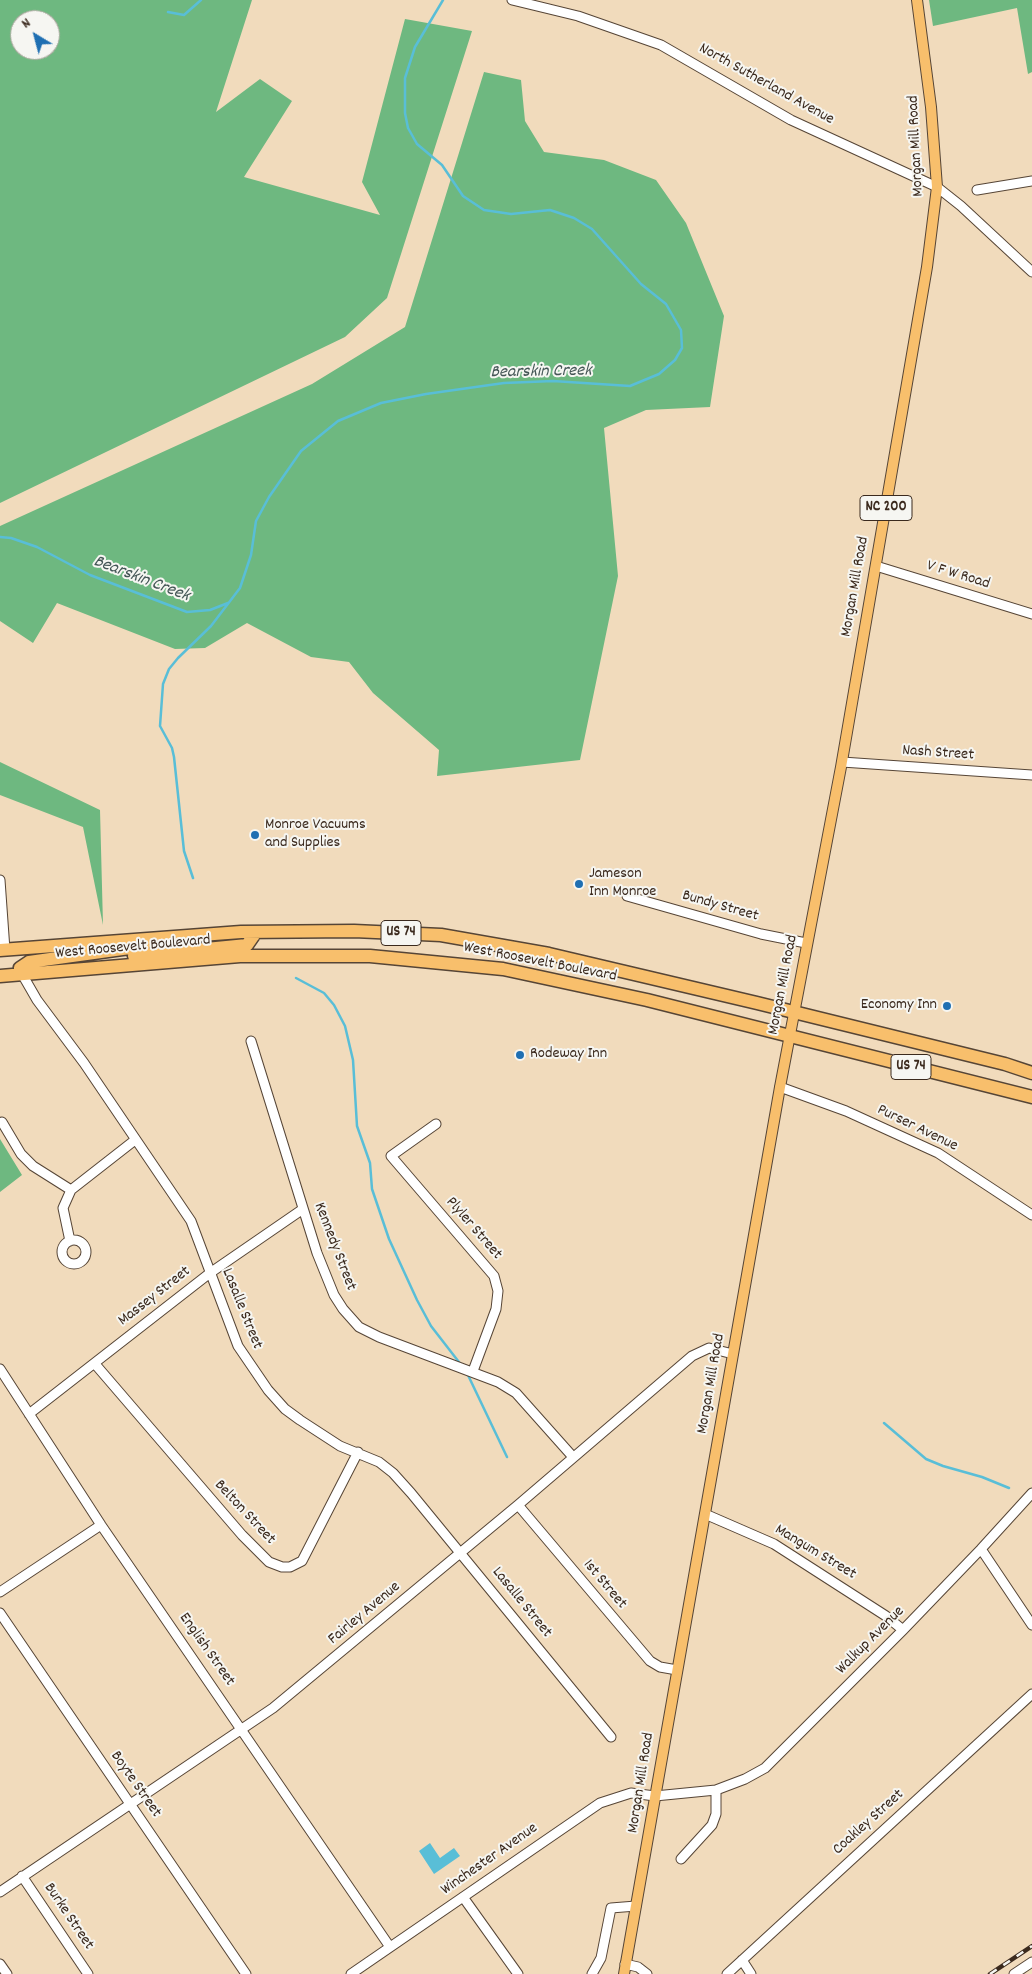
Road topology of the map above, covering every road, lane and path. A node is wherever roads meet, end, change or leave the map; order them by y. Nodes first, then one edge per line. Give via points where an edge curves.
1 (512, 0) edge
2 (917, 0) edge
3 (1032, 181) edge
4 (937, 187) junction
5 (978, 190) dead end
6 (1032, 272) edge
7 (876, 566) junction
8 (1032, 614) edge
9 (842, 762) junction
10 (1032, 775) edge
11 (0, 880) edge
12 (627, 896) dead end
13 (256, 932) junction
14 (183, 936) junction
15 (806, 944) junction
16 (3, 950) edge
17 (93, 968) junction
18 (22, 974) junction
19 (0, 976) edge
20 (794, 1012) junction
21 (789, 1036) junction
22 (251, 1041) dead end
23 (1032, 1073) edge
24 (780, 1087) junction
25 (1032, 1097) edge
26 (2, 1122) dead end
27 (436, 1124) dead end
28 (136, 1140) junction
29 (71, 1190) junction
30 (303, 1209) junction
31 (1032, 1215) edge
32 (70, 1241) dead end
33 (210, 1273) junction
34 (733, 1354) junction
35 (95, 1364) junction
36 (0, 1369) edge
37 (473, 1371) junction
38 (29, 1414) junction
39 (358, 1452) junction
40 (573, 1457) junction
41 (1032, 1493) edge
42 (518, 1505) junction
43 (705, 1514) junction
44 (101, 1525) junction
45 (981, 1549) junction
46 (460, 1553) junction
47 (0, 1592) edge
48 (0, 1613) edge
49 (1032, 1625) edge
50 (903, 1630) junction
51 (677, 1670) junction
52 (1032, 1694) edge
53 (241, 1728) junction
54 (611, 1737) dead end
55 (716, 1790) junction
56 (655, 1796) junction
57 (129, 1804) junction
58 (681, 1859) dead end
59 (22, 1876) junction
60 (0, 1892) edge
61 (463, 1897) junction
62 (636, 1906) junction
63 (390, 1947) junction
64 (742, 1960) junction
65 (1032, 1962) edge
66 (0, 1964) edge
67 (625, 1969) edge
68 (7, 1974) edge
69 (88, 1974) edge
70 (246, 1974) edge
71 (351, 1974) edge
72 (518, 1974) edge
73 (592, 1974) edge
74 (648, 1974) edge
75 (727, 1974) edge
76 (751, 1974) edge
77 (1014, 1974) edge

1 - 4 street, North Sutherland Avenue via 578,16 661,44 791,120
2 - 4 main road, Morgan Mill Road / NC 200 via 931,107
3 - 5 street
4 - 6 street, North Sutherland Avenue
4 - 7 main road, Morgan Mill Road / NC 200 via 927,267
7 - 8 street, V F W Road
7 - 9 main road, Morgan Mill Road / NC 200
9 - 10 street, Nash Street
9 - 15 main road, Morgan Mill Road / NC 200
11 - 16 street
12 - 15 street, Bundy Street
13 - 14 highway, West Roosevelt Boulevard / US 74
13 - 17 highway via 247,945 148,954
13 - 20 highway, West Roosevelt Boulevard / US 74 via 354,931 441,936 549,954
14 - 16 highway, West Roosevelt Boulevard / US 74
14 - 18 highway via 109,953 29,962 20,968
15 - 20 main road, Morgan Mill Road / NC 200
17 - 18 highway, West Roosevelt Boulevard / US 74
17 - 21 highway, West Roosevelt Boulevard / US 74 via 240,956 418,959 503,969 647,1000
18 - 19 highway, West Roosevelt Boulevard / US 74
18 - 28 street, Lasalle Street
20 - 21 main road, Morgan Mill Road / NC 200
20 - 23 highway, West Roosevelt Boulevard / US 74
21 - 24 main road, Morgan Mill Road
21 - 25 highway, West Roosevelt Boulevard / US 74
22 - 30 street, Kennedy Street
24 - 31 street, Purser Avenue via 846,1111 938,1153
24 - 34 main road, Morgan Mill Road
26 - 29 street via 27,1160
27 - 37 street, Plyler Street via 391,1156 494,1276 498,1288 496,1309
28 - 29 street
28 - 33 street, Lasalle Street via 191,1221
29 - 32 street via 63,1208
30 - 33 street, Massey Street
30 - 37 street, Kennedy Street via 334,1295 359,1327
33 - 35 street, Massey Street
33 - 39 street, Lasalle Street via 238,1346 268,1390 300,1420 340,1446
34 - 40 street, Fairley Avenue via 716,1349 700,1350
34 - 43 main road, Morgan Mill Road
35 - 38 street, Massey Street
35 - 39 street, Belton Street via 242,1535 269,1562 282,1567 302,1561
36 - 38 street, English Street
37 - 40 street, Kennedy Street via 516,1393
38 - 44 street, English Street
39 - 46 street, Lasalle Street via 393,1473
40 - 42 street, Fairley Avenue
41 - 45 street, Walkup Avenue
42 - 46 street, Fairley Avenue
42 - 51 street, 1st Street via 650,1661 660,1667
43 - 50 street, Mangum Street via 774,1544
43 - 51 main road, Morgan Mill Road
44 - 47 street
44 - 53 street, English Street
45 - 49 street
45 - 50 street, Walkup Avenue
46 - 53 street, Fairley Avenue via 311,1678
46 - 54 street, Lasalle Street
48 - 57 street, Boyte Street
50 - 55 street, Walkup Avenue via 765,1768
51 - 56 main road, Morgan Mill Road
52 - 64 street, Coakley Street
53 - 57 street, Fairley Avenue
53 - 63 street, English Street
55 - 56 street, Walkup Avenue
55 - 58 street via 716,1814 712,1825
56 - 61 street, Winchester Avenue via 631,1793 600,1803
56 - 62 main road, Morgan Mill Road
57 - 59 street, Fairley Avenue
57 - 70 street, Boyte Street
59 - 60 street, Fairley Avenue
59 - 69 street, Burke Street
61 - 63 street, Winchester Avenue
61 - 72 street
62 - 67 main road, Morgan Mill Road
62 - 73 street via 611,1908 600,1958
63 - 71 street, Winchester Avenue
64 - 75 street, Coakley Street
64 - 76 street
65 - 77 street
66 - 68 street
67 - 74 street via 638,1967

